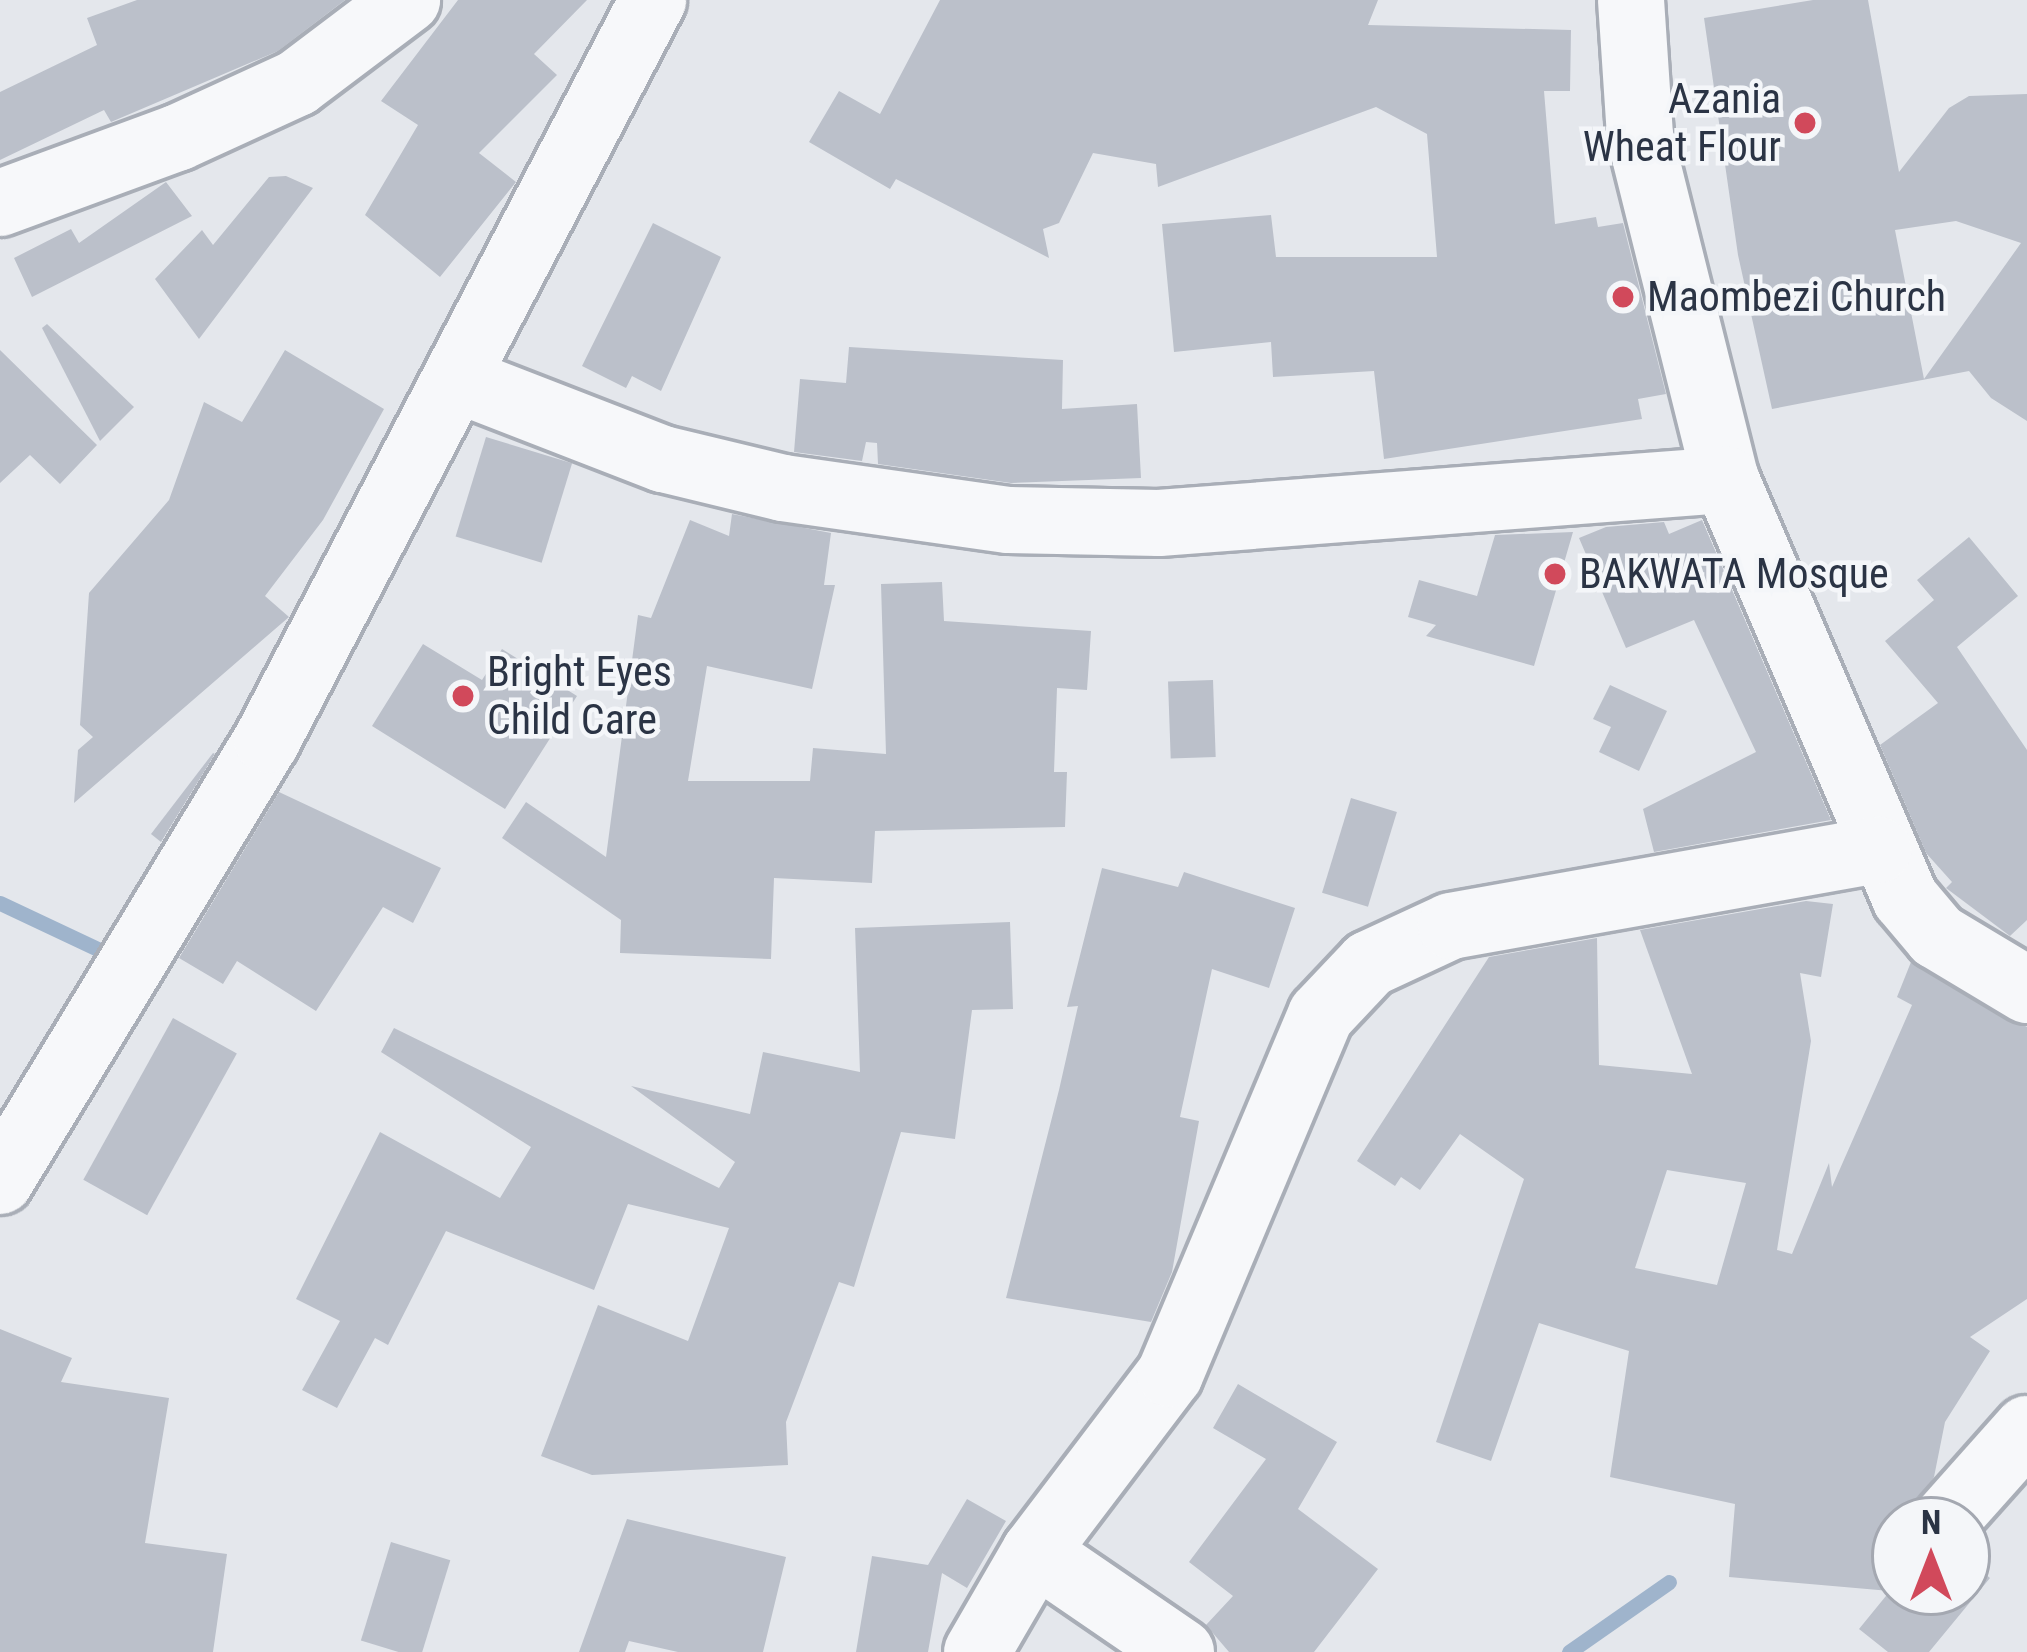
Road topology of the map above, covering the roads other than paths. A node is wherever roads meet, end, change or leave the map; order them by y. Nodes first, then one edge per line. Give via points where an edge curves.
1 (406, 0) edge
2 (653, 0) edge
3 (1631, 0) edge
4 (0, 203) edge
5 (459, 380) junction
6 (1726, 480) junction
7 (1878, 850) junction
8 (2027, 990) edge
9 (0, 1181) edge
10 (2027, 1430) edge
11 (1968, 1496) edge
12 (1035, 1552) junction
13 (976, 1652) edge
14 (1181, 1652) edge

1 - 4 street via 297,83
2 - 5 street
3 - 6 street via 1640,136
5 - 6 street via 663,459 783,488 1008,520 1159,523
5 - 9 street via 267,740
6 - 7 street
7 - 8 street via 1937,936
7 - 12 street via 1451,926 1369,964 1321,1015 1170,1374
10 - 11 street
12 - 13 street
12 - 14 street

